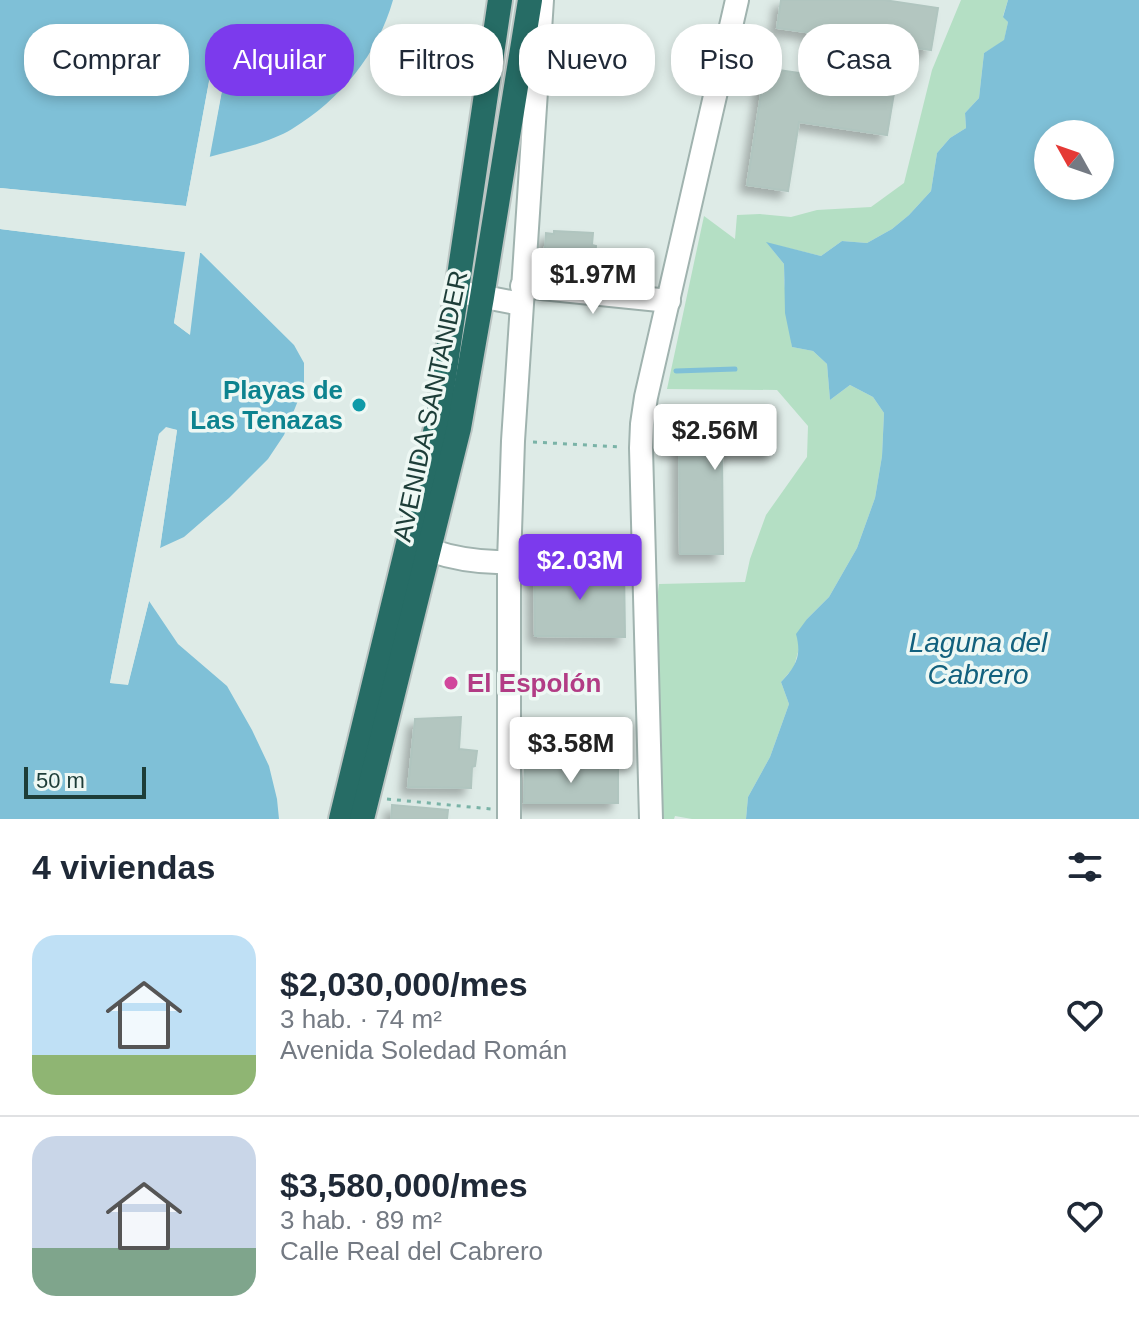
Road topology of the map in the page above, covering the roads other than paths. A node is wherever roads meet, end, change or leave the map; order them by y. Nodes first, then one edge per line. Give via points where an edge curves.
1 (500, 0) edge
2 (530, 0) edge
3 (542, 0) edge
4 (737, 0) edge
5 (457, 292) junction
6 (522, 295) junction
7 (482, 297) junction
8 (669, 301) junction
9 (429, 550) junction
10 (509, 562) junction
11 (365, 808) edge
12 (508, 815) edge
13 (341, 819) edge
14 (651, 819) edge

1 - 5 highway, AVENIDA SANTANDER
2 - 7 highway, AVENIDA SANTANDER
3 - 6 street
4 - 8 street
5 - 7 street
5 - 13 highway, AVENIDA SANTANDER via 437,424
6 - 7 street
6 - 8 street
6 - 10 street
7 - 9 highway, AVENIDA SANTANDER via 459,428
8 - 14 street via 646,397 641,448
9 - 10 street
9 - 11 highway, AVENIDA SANTANDER
10 - 12 street

